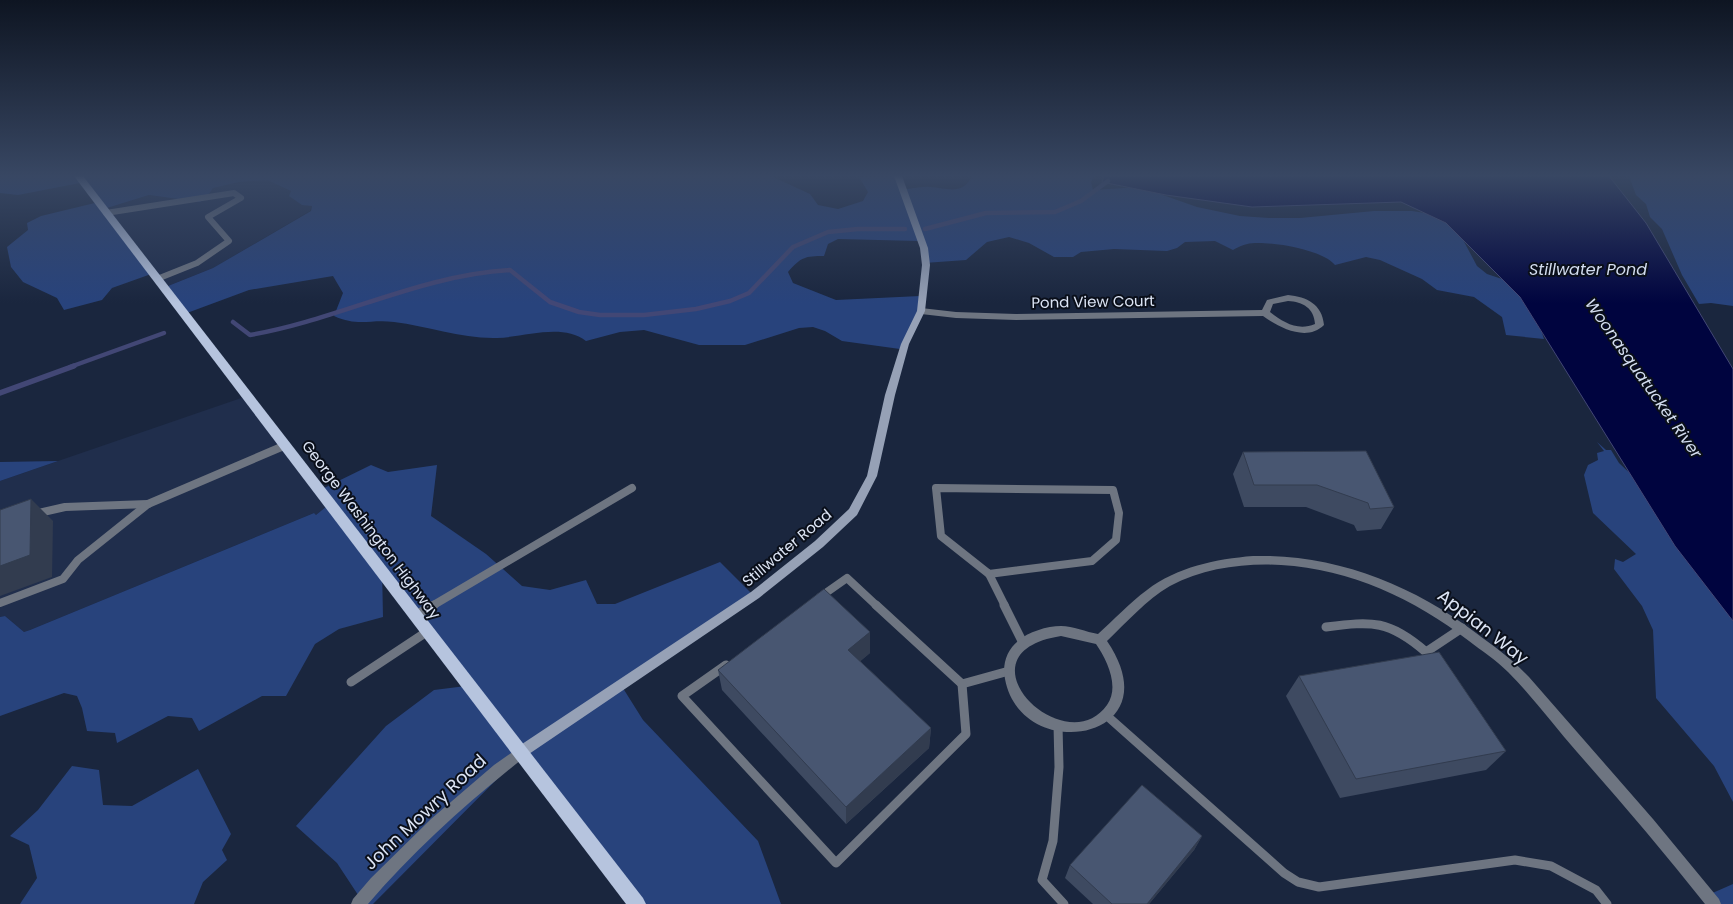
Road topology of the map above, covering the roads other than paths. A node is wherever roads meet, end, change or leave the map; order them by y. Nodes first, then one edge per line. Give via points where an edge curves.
1 (110, 218) edge
2 (209, 218) edge
3 (913, 218) edge
4 (157, 279) junction
5 (921, 311) junction
6 (1265, 313) junction
7 (286, 445) junction
8 (632, 488) dead end
9 (148, 504) junction
10 (26, 517) edge
11 (989, 574) junction
12 (816, 601) edge
13 (0, 603) edge
14 (416, 615) junction
15 (1326, 627) dead end
16 (1462, 628) junction
17 (428, 631) junction
18 (1100, 640) junction
19 (1023, 642) junction
20 (1426, 652) junction
21 (737, 657) edge
22 (1009, 672) junction
23 (1436, 672) edge
24 (351, 682) dead end
25 (962, 684) junction
26 (1106, 715) junction
27 (1058, 725) junction
28 (521, 752) junction
29 (358, 904) edge
30 (637, 904) edge
31 (1064, 904) edge
32 (1607, 904) edge
33 (1714, 904) edge

1 - 4 main road, George Washington Highway
2 - 4 lane via 230,242 196,263
3 - 5 street, Stillwater Road via 926,264
4 - 7 main road, George Washington Highway
5 - 6 street, Pond View Court via 1016,317
5 - 28 street, Stillwater Road via 905,344 872,476 853,512 755,595
6 - 6 street via 1286,328 1302,330 1320,325 1319,313 1298,298 1270,302
7 - 9 lane
7 - 14 main road, George Washington Highway
8 - 14 lane
9 - 10 lane via 65,507
9 - 13 lane via 78,560 63,579
11 - 11 lane via 1092,560 1116,540 1119,513 1113,490 936,488 941,536
11 - 19 lane
12 - 25 lane via 847,578
14 - 17 main road, George Washington Highway
15 - 20 lane via 1368,622 1391,626 1407,634
16 - 18 street, Appian Way via 1418,600 1352,572 1290,561 1254,560 1218,564 1166,583
16 - 20 lane
16 - 33 street, Appian Way via 1515,671
17 - 24 lane
17 - 28 main road, George Washington Highway
18 - 19 street via 1061,631 1041,634
18 - 26 street via 1115,670 1120,693
19 - 22 street via 1012,656
20 - 23 lane
21 - 25 lane via 682,696 836,863 966,734
22 - 25 lane
22 - 27 street via 1014,690 1026,708 1039,718
26 - 27 street via 1100,722 1079,728
26 - 32 lane via 1298,882 1319,888 1515,860 1551,866 1596,890
27 - 31 lane via 1053,841 1042,880
28 - 29 street, John Mowry Road via 478,784 385,873
28 - 30 main road, George Washington Highway

